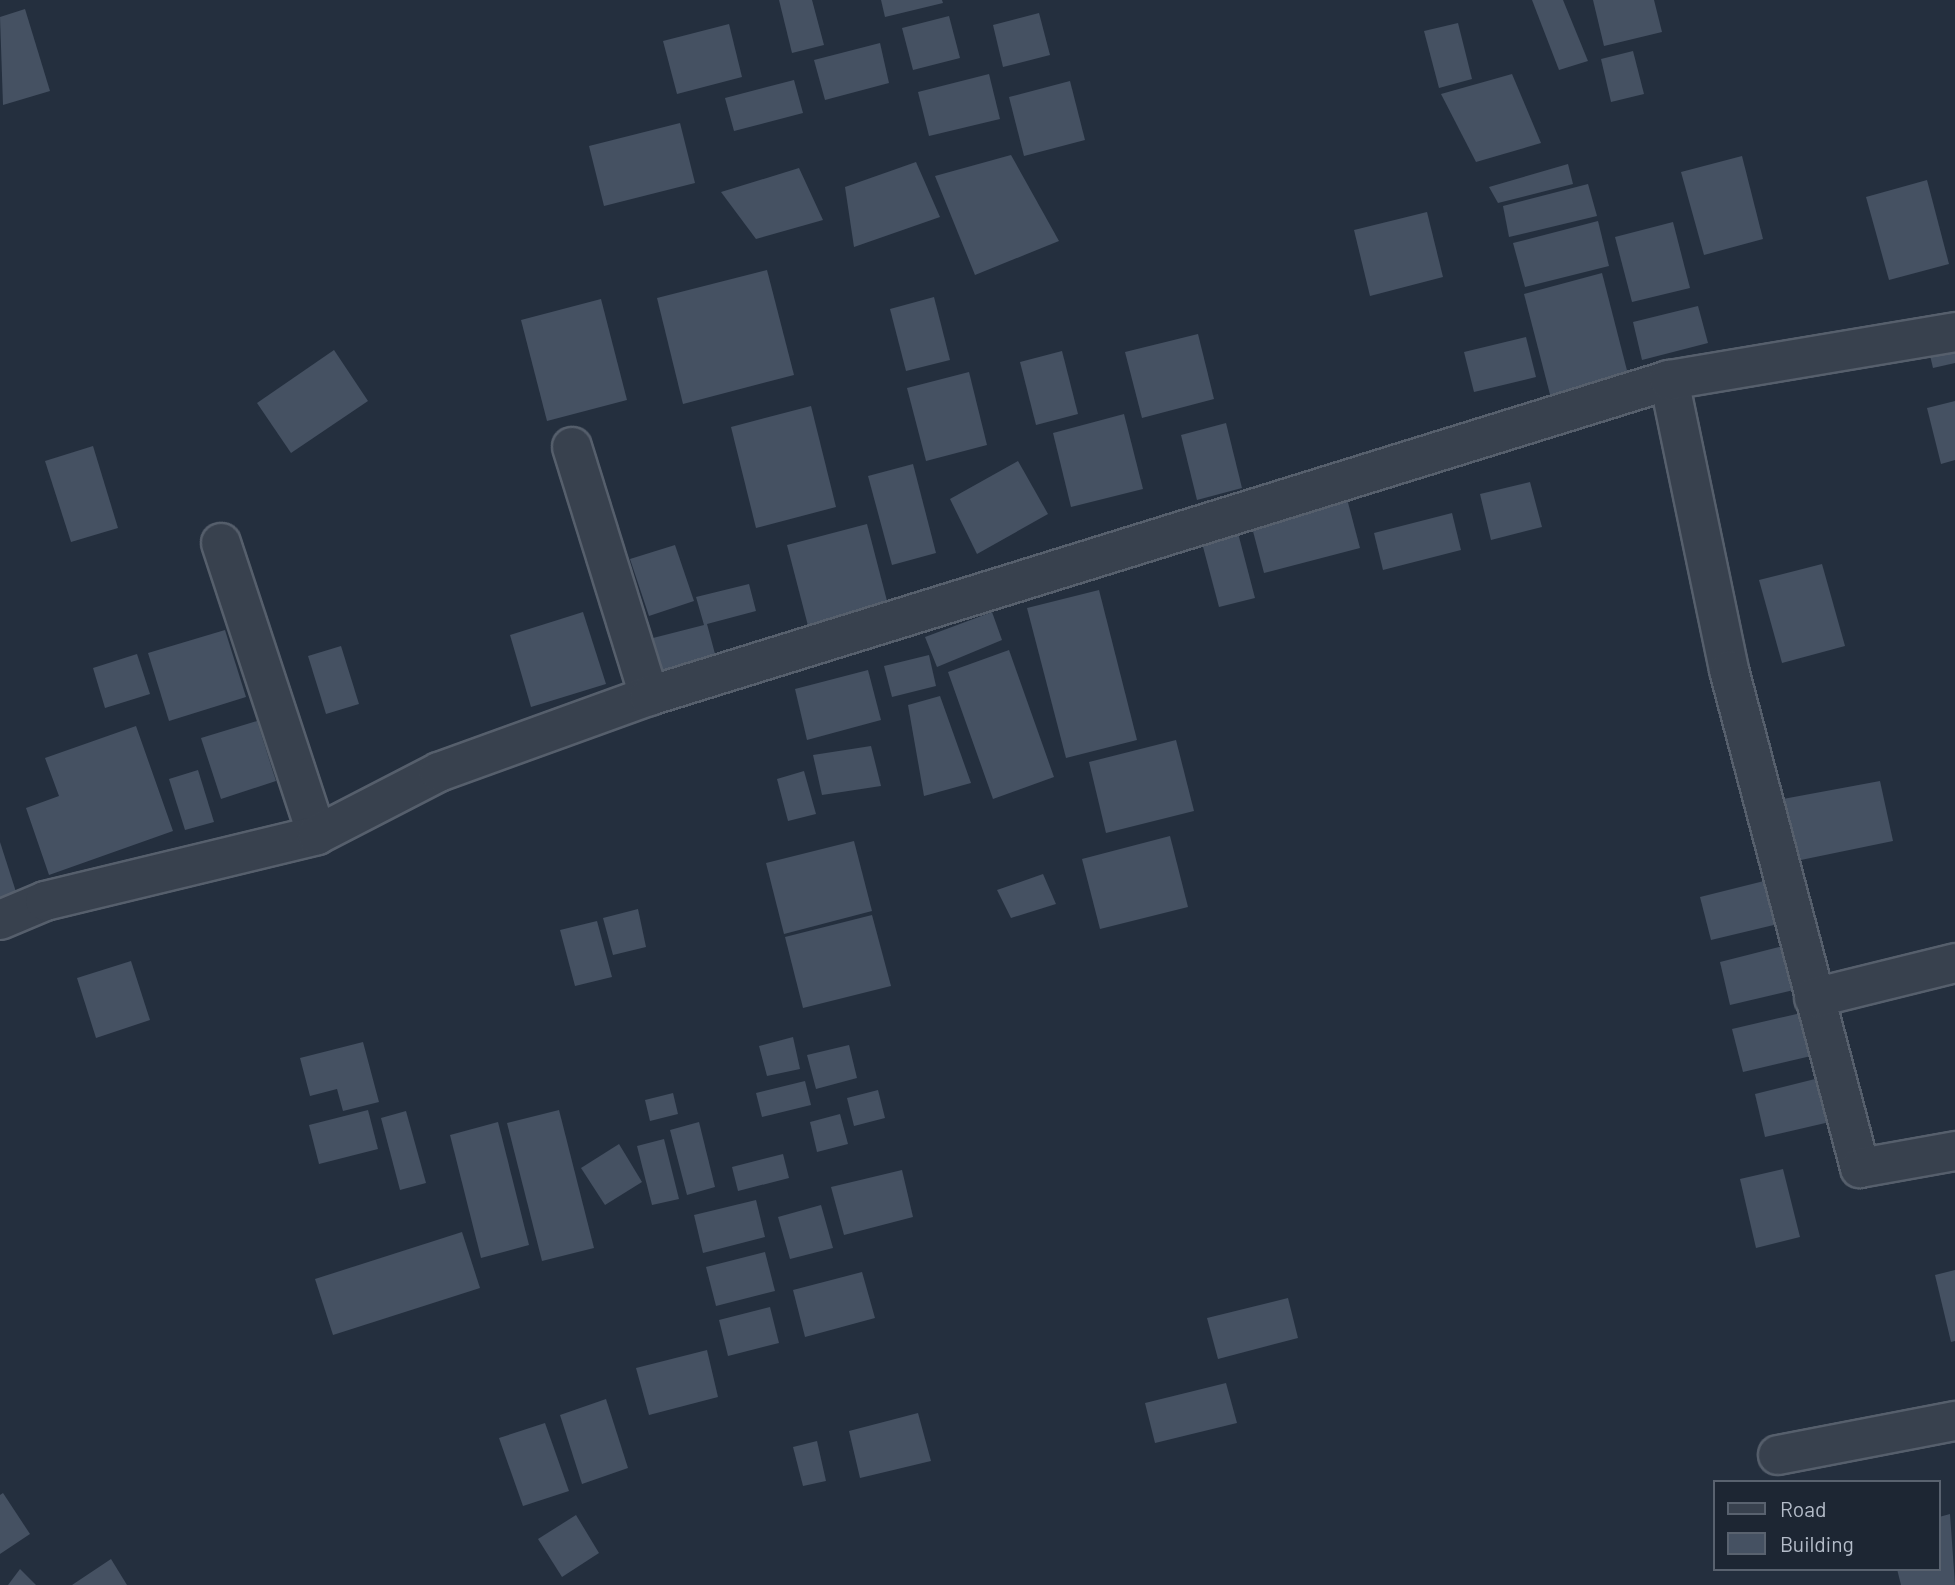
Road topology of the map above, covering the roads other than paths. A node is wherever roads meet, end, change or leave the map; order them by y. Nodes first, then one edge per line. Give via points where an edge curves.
1 (1955, 332) edge
2 (1669, 380) junction
3 (572, 447) dead end
4 (221, 543) dead end
5 (649, 696) junction
6 (317, 835) junction
7 (0, 920) edge
8 (1955, 963) edge
9 (1814, 998) junction
10 (1955, 1151) edge
11 (1955, 1421) edge
12 (1778, 1455) dead end

1 - 2 street
2 - 5 street
2 - 9 street via 1729,670
3 - 5 street
4 - 6 street
5 - 6 street via 439,772
6 - 7 street via 45,901
8 - 9 street
9 - 10 street via 1860,1168
11 - 12 street

